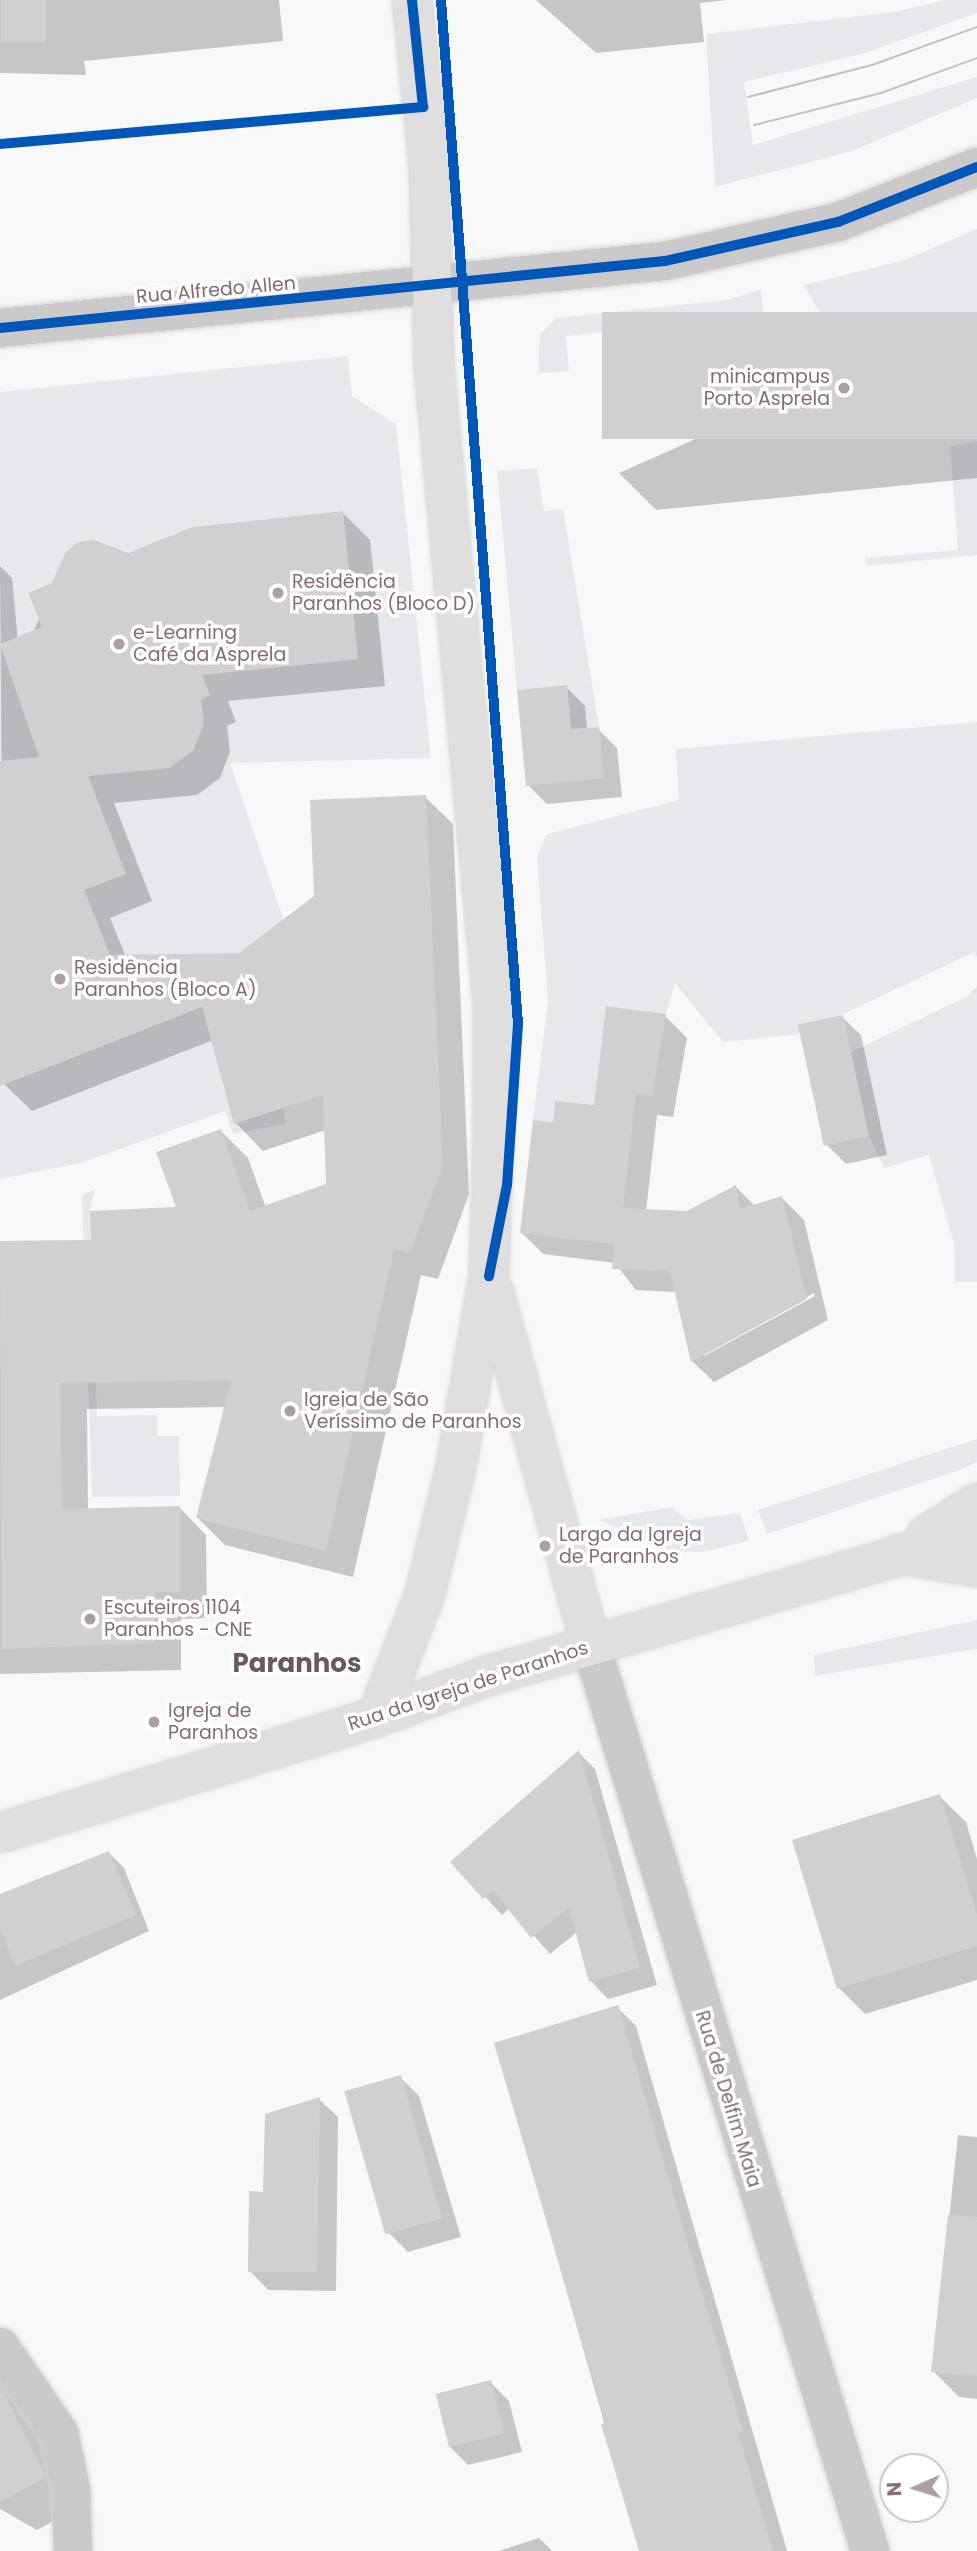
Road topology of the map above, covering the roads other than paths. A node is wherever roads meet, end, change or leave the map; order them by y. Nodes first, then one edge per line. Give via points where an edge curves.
1 (412, 0) edge
2 (977, 167) edge
3 (435, 287) junction
4 (0, 328) edge
5 (489, 1276) junction
6 (977, 1503) edge
7 (977, 1533) edge
8 (899, 1554) junction
9 (977, 1567) edge
10 (591, 1645) junction
11 (377, 1717) junction
12 (0, 1833) edge
13 (0, 2347) edge
14 (73, 2551) edge
15 (870, 2551) edge

1 - 3 main road
2 - 3 street, Rua Alfredo Allen via 869,212 748,246
3 - 4 street, Rua Alfredo Allen
3 - 5 main road via 434,366 493,1015
5 - 10 main road
5 - 11 main road via 456,1467 425,1594
6 - 8 main road
7 - 8 main road, Rua da Igreja de Paranhos
8 - 9 main road
8 - 10 main road, Rua da Igreja de Paranhos
10 - 11 main road, Rua da Igreja de Paranhos
10 - 15 street, Rua de Delfim Maia
11 - 12 main road, Rua da Igreja de Paranhos
13 - 14 street via 60,2433 71,2489

